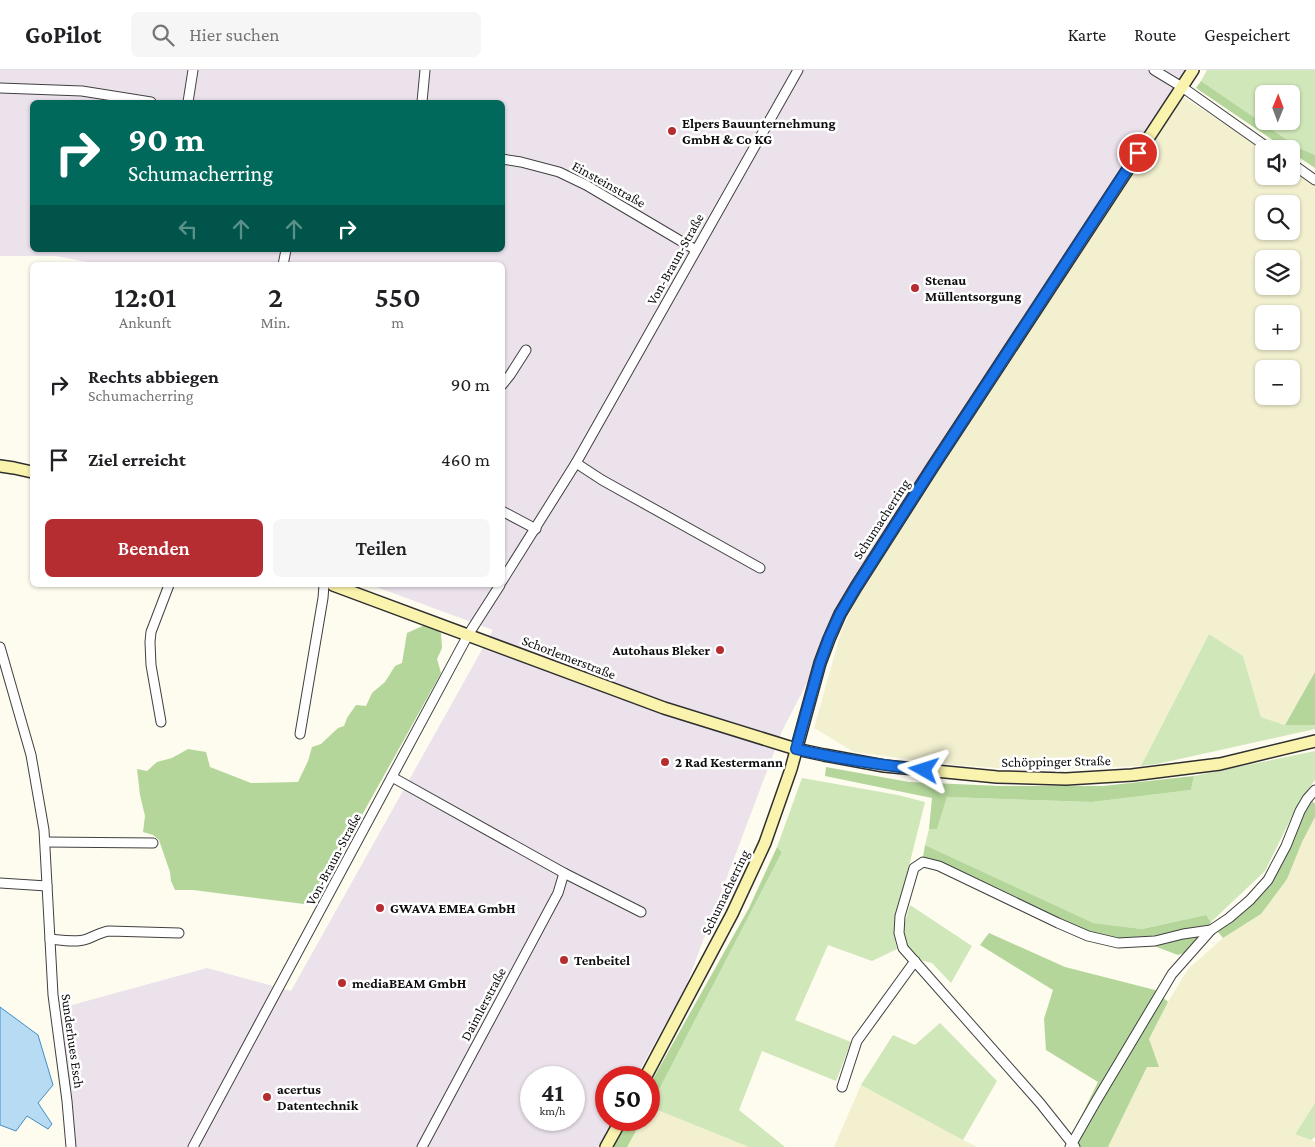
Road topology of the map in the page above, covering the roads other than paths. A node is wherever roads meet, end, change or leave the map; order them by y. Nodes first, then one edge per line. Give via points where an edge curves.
1 (193, 70) edge
2 (425, 70) edge
3 (798, 70) edge
4 (1154, 70) edge
5 (1193, 70) edge
6 (1182, 87) junction
7 (0, 88) edge
8 (138, 100) edge
9 (188, 100) edge
10 (422, 100) edge
11 (1257, 140) edge
12 (505, 159) edge
13 (1300, 169) edge
14 (1315, 180) edge
15 (696, 250) junction
16 (526, 350) dead end
17 (505, 381) edge
18 (576, 463) junction
19 (0, 466) edge
20 (30, 471) edge
21 (505, 514) edge
22 (536, 529) junction
23 (760, 568) dead end
24 (505, 576) edge
25 (167, 587) edge
26 (324, 587) edge
27 (338, 587) edge
28 (499, 587) edge
29 (468, 635) junction
30 (0, 647) edge
31 (161, 722) dead end
32 (300, 734) dead end
33 (1315, 741) edge
34 (796, 749) junction
35 (392, 777) junction
36 (1315, 790) edge
37 (45, 842) junction
38 (153, 843) dead end
39 (564, 872) junction
40 (0, 883) edge
41 (47, 886) junction
42 (642, 912) dead end
43 (1211, 930) junction
44 (179, 933) dead end
45 (50, 939) junction
46 (915, 961) junction
47 (651, 1066) edge
48 (842, 1087) dead end
49 (615, 1131) edge
50 (1073, 1146) edge
51 (71, 1147) edge
52 (193, 1147) edge
53 (422, 1147) edge
54 (606, 1147) edge

1 - 9 street
2 - 10 street
3 - 15 street, Von-Braun-Straße
4 - 6 street
5 - 6 main road, Schumacherring
6 - 11 street
6 - 34 main road, Schumacherring via 840,614 820,663
7 - 8 street via 82,91
12 - 15 street, Einsteinstraße via 560,172 586,184
13 - 14 street
15 - 18 street, Von-Braun-Straße
16 - 17 street
18 - 22 street, Von-Braun-Straße
18 - 23 street
19 - 20 main road
21 - 22 street
22 - 24 street, Von-Braun-Straße
25 - 31 street via 150,632 151,665
26 - 32 street
27 - 29 main road, Schorlemerstraße
28 - 29 street, Von-Braun-Straße
29 - 34 main road, Schorlemerstraße via 664,708
29 - 35 street, Von-Braun-Straße
30 - 37 street, Sunderhues Esch via 30,755
33 - 34 main road, Schöppinger Straße via 1220,764 1066,779 997,777 884,766
34 - 47 main road, Schumacherring via 765,843 732,914
35 - 39 street
35 - 52 street, Von-Braun-Straße
36 - 43 street via 1306,799 1268,880 1250,900
37 - 38 street
37 - 41 street, Sunderhues Esch
39 - 42 street
39 - 53 street, Daimlerstraße via 558,893
40 - 41 street
41 - 45 street, Sunderhues Esch
43 - 46 street via 1155,941 1118,943 1088,936 939,866 924,862 914,868 900,916 899,933 903,948
43 - 50 street via 1172,974
44 - 45 street via 110,931 86,940
45 - 51 street, Sunderhues Esch via 53,995
46 - 48 street via 857,1041
46 - 50 street via 1040,1103
49 - 54 main road

